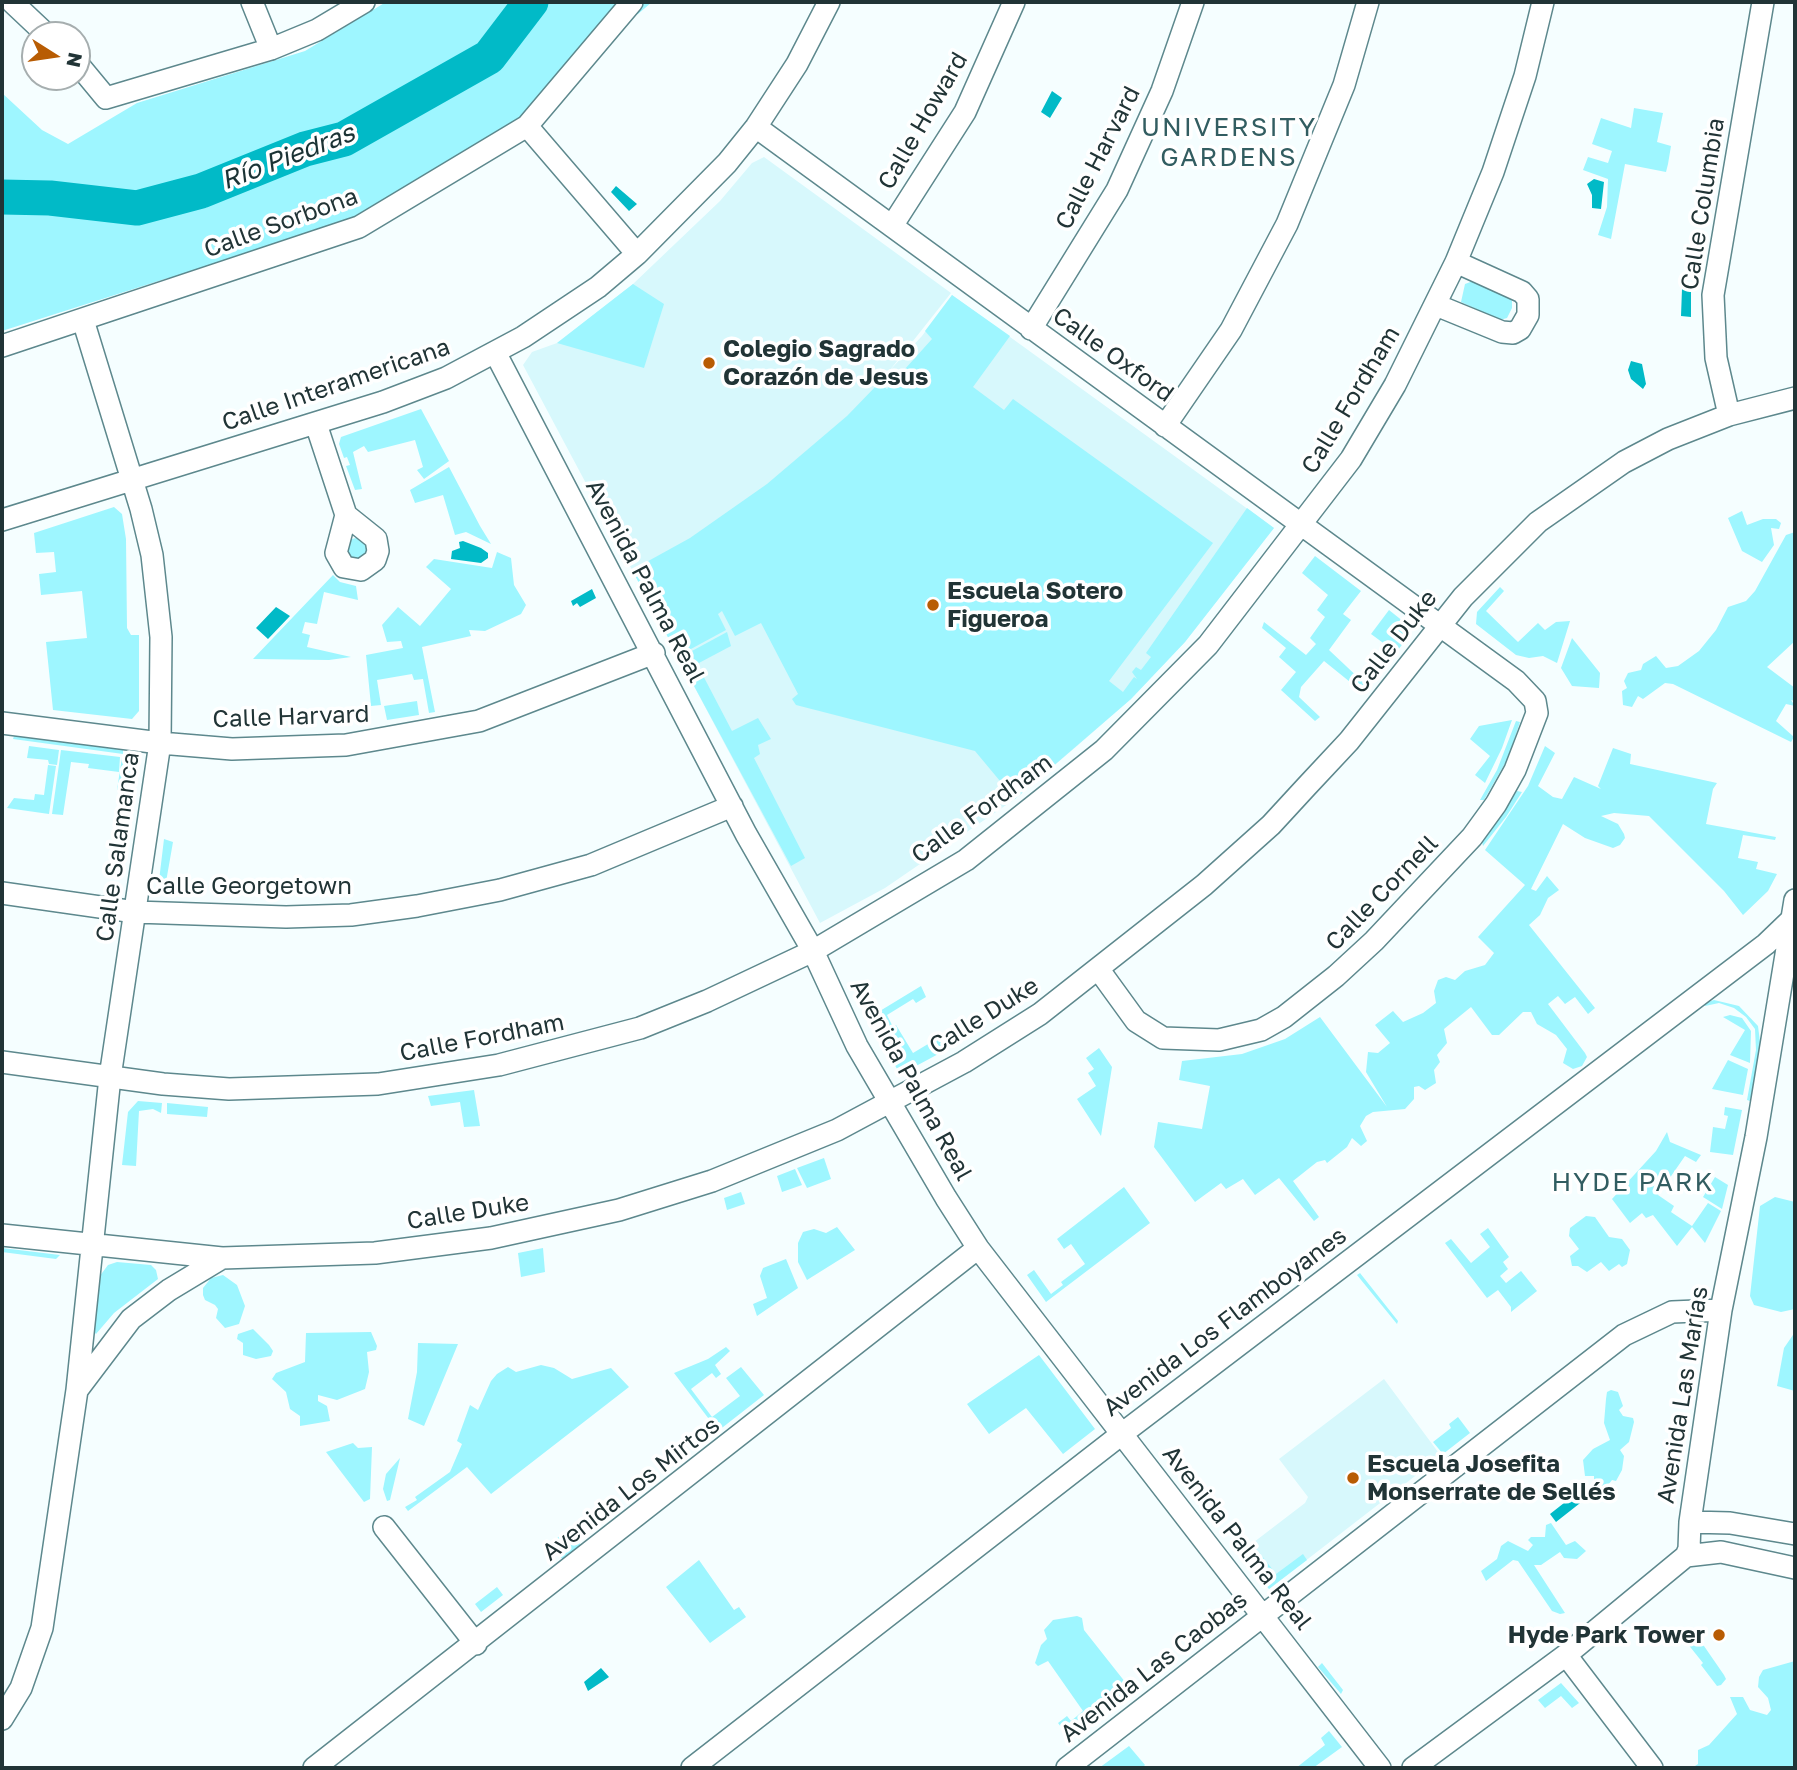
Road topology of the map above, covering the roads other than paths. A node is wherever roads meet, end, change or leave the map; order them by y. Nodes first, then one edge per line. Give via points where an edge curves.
1 (12, 2) edge
2 (252, 2) edge
3 (363, 2) edge
4 (632, 2) edge
5 (829, 2) edge
6 (1014, 2) edge
7 (1193, 2) edge
8 (1368, 2) edge
9 (1543, 2) edge
10 (1763, 2) edge
11 (32, 21) edge
12 (271, 49) junction
13 (91, 80) edge
14 (527, 125) junction
15 (757, 127) junction
16 (892, 226) junction
17 (637, 254) junction
18 (1456, 262) junction
19 (1436, 306) junction
20 (83, 320) junction
21 (1031, 329) junction
22 (2, 346) edge
23 (496, 354) junction
24 (1795, 398) edge
25 (1729, 415) junction
26 (316, 424) junction
27 (1166, 426) junction
28 (132, 479) junction
29 (346, 515) dead end
30 (2, 520) edge
31 (1303, 525) junction
32 (1439, 625) junction
33 (654, 653) junction
34 (2, 723) edge
35 (160, 743) junction
36 (732, 806) junction
37 (2, 893) edge
38 (1793, 910) edge
39 (135, 912) junction
40 (813, 951) junction
41 (1099, 970) junction
42 (2, 1062) edge
43 (110, 1077) junction
44 (890, 1103) junction
45 (2, 1235) edge
46 (91, 1245) junction
47 (978, 1248) junction
48 (222, 1258) junction
49 (1721, 1310) junction
50 (77, 1390) junction
51 (1123, 1433) junction
52 (1690, 1522) junction
53 (384, 1527) dead end
54 (1795, 1534) edge
55 (1721, 1552) junction
56 (1686, 1556) junction
57 (1795, 1567) edge
58 (1265, 1616) junction
59 (476, 1644) junction
60 (1566, 1655) junction
61 (2, 1719) edge
62 (314, 1768) edge
63 (692, 1768) edge
64 (1066, 1768) edge
65 (1380, 1768) edge
66 (1413, 1768) edge
67 (1652, 1768) edge

1 - 11 street
2 - 12 street
3 - 12 street via 317,30
4 - 14 street, Calle Sorbona
5 - 15 street, Calle Interamericana
6 - 16 street, Calle Howard via 965,111
7 - 21 street, Calle Harvard via 1162,91 1117,190
8 - 27 street via 1344,85 1287,224 1231,330
9 - 18 street, Calle Fordham via 1525,76 1493,172
10 - 25 street, Calle Columbia via 1713,295 1716,358
12 - 13 street via 106,98
14 - 17 street
14 - 20 street, Calle Sorbona via 359,227
15 - 16 street, Calle Oxford
15 - 17 street, Calle Interamericana via 689,205
16 - 21 street, Calle Oxford
17 - 23 street, Calle Interamericana via 559,315
18 - 19 street, Calle Fordham
18 - 19 street via 1522,292 1528,299 1528,315 1520,329 1502,332
19 - 31 street, Calle Fordham via 1351,459
20 - 22 street, Calle Sorbona
20 - 28 street, Calle Salamanca
21 - 27 street, Calle Oxford
23 - 26 street, Calle Interamericana via 446,378
23 - 33 street, Avenida Palma Real
24 - 25 street, Calle Duke
25 - 32 street, Calle Duke via 1668,439 1582,490 1499,558
26 - 28 street, Calle Interamericana
26 - 29 street
27 - 31 street, Calle Oxford
28 - 30 street, Calle Interamericana
28 - 35 street, Calle Salamanca via 158,595 163,679
31 - 32 street, Calle Oxford
31 - 40 street, Calle Fordham via 1208,645 1104,750 966,860
32 - 41 street, Calle Duke via 1349,741 1271,825
32 - 41 street, Calle Cornell via 1529,691 1537,713 1496,804 1445,867 1374,941 1284,1017 1261,1030 1219,1040 1177,1040 1150,1033
33 - 35 street, Calle Harvard via 479,721 422,732 346,745 281,748
33 - 36 street, Avenida Palma Real
34 - 35 street, Calle Harvard
35 - 39 street, Calle Salamanca
36 - 39 street, Calle Georgetown via 591,864 500,890 417,906 286,917
36 - 40 street, Avenida Palma Real
37 - 39 street, Calle Georgetown
38 - 49 street, Avenida Las Marías via 1756,1137
38 - 51 street, Avenida Los Flamboyanes via 1766,944
39 - 43 street, Calle Salamanca
40 - 43 street, Calle Fordham via 640,1028 499,1065 378,1084 293,1088 229,1088
40 - 44 street, Avenida Palma Real
41 - 44 street, Calle Duke via 1040,1014
42 - 43 street, Calle Fordham
43 - 46 street, Calle Salamanca
44 - 47 street, Avenida Palma Real
44 - 48 street, Calle Duke via 789,1152 619,1210 491,1238 375,1253
45 - 46 street, Calle Duke
46 - 48 street, Calle Duke
46 - 50 street, Calle Salamanca
47 - 51 street, Avenida Palma Real
47 - 59 street, Avenida Los Mirtos
48 - 50 street, Calle Salamanca via 131,1319
49 - 52 street, Avenida Las Marías
49 - 58 street, Avenida Las Caobas via 1672,1312 1624,1335
50 - 61 street, Calle Salamanca via 42,1628 21,1688
51 - 58 street, Avenida Palma Real
51 - 63 street, Avenida Los Flamboyanes
52 - 54 street via 1730,1523
52 - 55 street
52 - 56 street, Avenida Las Marías
53 - 59 street
55 - 56 street
55 - 57 street
56 - 60 street
58 - 64 street, Avenida Las Caobas
58 - 65 street, Avenida Palma Real
59 - 62 street, Avenida Los Mirtos
60 - 66 street
60 - 67 street

